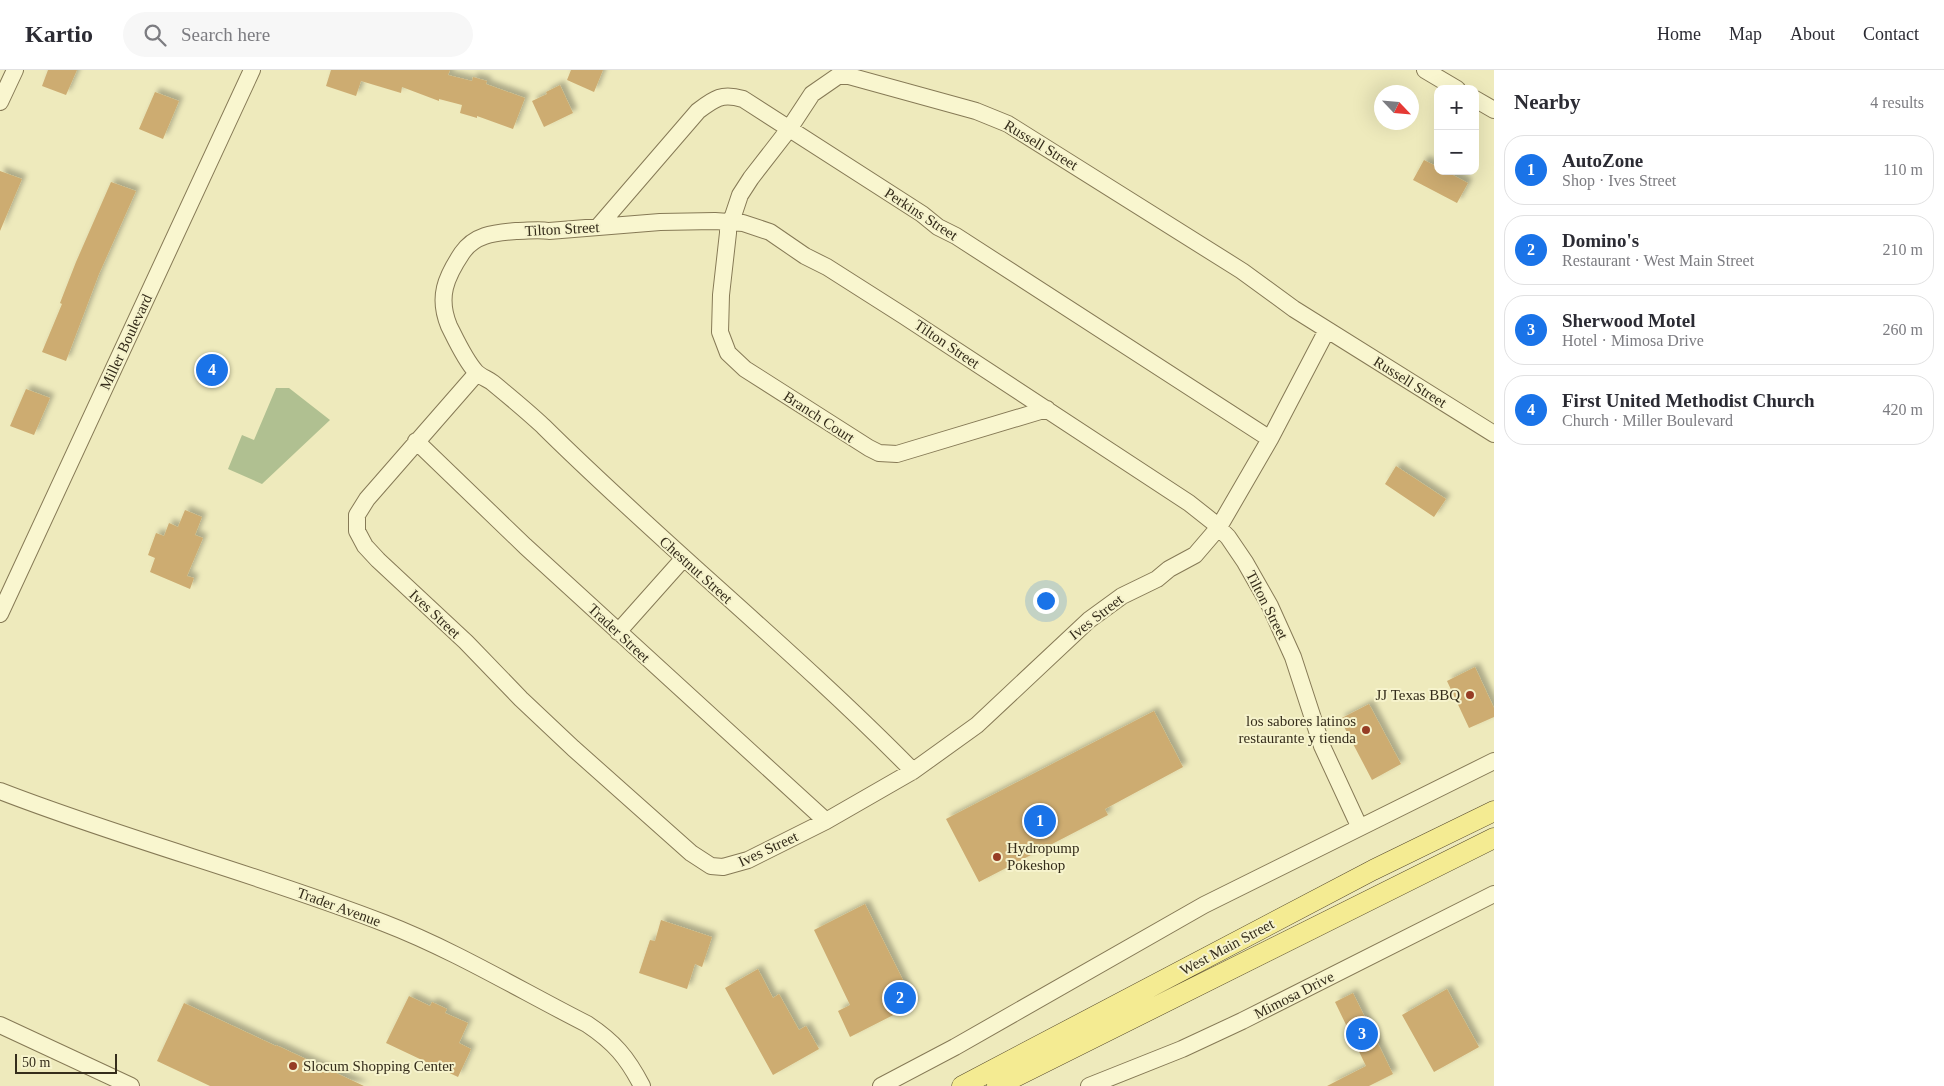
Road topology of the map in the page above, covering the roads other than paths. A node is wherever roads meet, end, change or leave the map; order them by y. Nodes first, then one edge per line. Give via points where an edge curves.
1 (15, 70) edge
2 (252, 70) edge
3 (1425, 70) edge
4 (1451, 85) edge
5 (1479, 101) edge
6 (0, 102) edge
7 (1494, 110) edge
8 (789, 129) junction
9 (728, 222) junction
10 (598, 227) junction
11 (1327, 330) junction
12 (477, 373) junction
13 (1046, 410) junction
14 (1494, 434) edge
15 (1270, 438) junction
16 (416, 441) junction
17 (1219, 527) junction
18 (683, 559) junction
19 (0, 614) edge
20 (618, 632) junction
21 (1494, 761) edge
22 (914, 771) junction
23 (0, 791) edge
24 (1494, 811) edge
25 (826, 821) junction
26 (1359, 826) junction
27 (1494, 838) edge
28 (1494, 894) edge
29 (0, 1025) edge
30 (131, 1086) edge
31 (642, 1086) edge
32 (880, 1086) edge
33 (962, 1086) edge
34 (997, 1086) edge
35 (1089, 1086) edge

1 - 6 street
2 - 19 street, Miller Boulevard
3 - 4 street
5 - 7 street
8 - 9 street, Russell Street via 751,178
8 - 10 street, Perkins Street via 743,99 733,96 714,99 691,118
8 - 11 street, Russell Street via 812,94 838,76 849,76 976,111 1038,141 1242,271
8 - 15 street, Perkins Street
9 - 10 street, Tilton Street via 660,222
9 - 13 street, Tilton Street via 743,223 770,232
9 - 13 street, Branch Court via 720,332 728,353 744,369 858,442 879,452 897,454
10 - 12 street, Tilton Street via 488,234 468,245 447,276 443,297 449,325
11 - 14 street, Russell Street
11 - 15 street
12 - 16 street, Ives Street
12 - 18 street, Chestnut Street via 526,409
13 - 17 street, Tilton Street via 1189,503
15 - 17 street, Ives Street
16 - 20 street, Trader Street
16 - 25 street, Ives Street via 361,507 356,523 360,538 378,560 573,748 690,853 712,866 723,867 748,860
17 - 22 street, Ives Street via 1195,555 1122,596 1089,620 977,725
17 - 26 street, Tilton Street via 1245,562 1279,623 1322,746
18 - 20 street
18 - 22 street, Chestnut Street via 829,689
20 - 25 street, Trader Street
21 - 26 street
22 - 25 street, Ives Street
23 - 31 street, Trader Avenue via 412,935 474,964 605,1035 631,1065
24 - 33 main road, West Main Street via 1373,870
26 - 32 street via 1204,905 955,1047
27 - 34 main road, West Main Street
28 - 35 street, Mimosa Drive via 1242,1022
29 - 30 street

